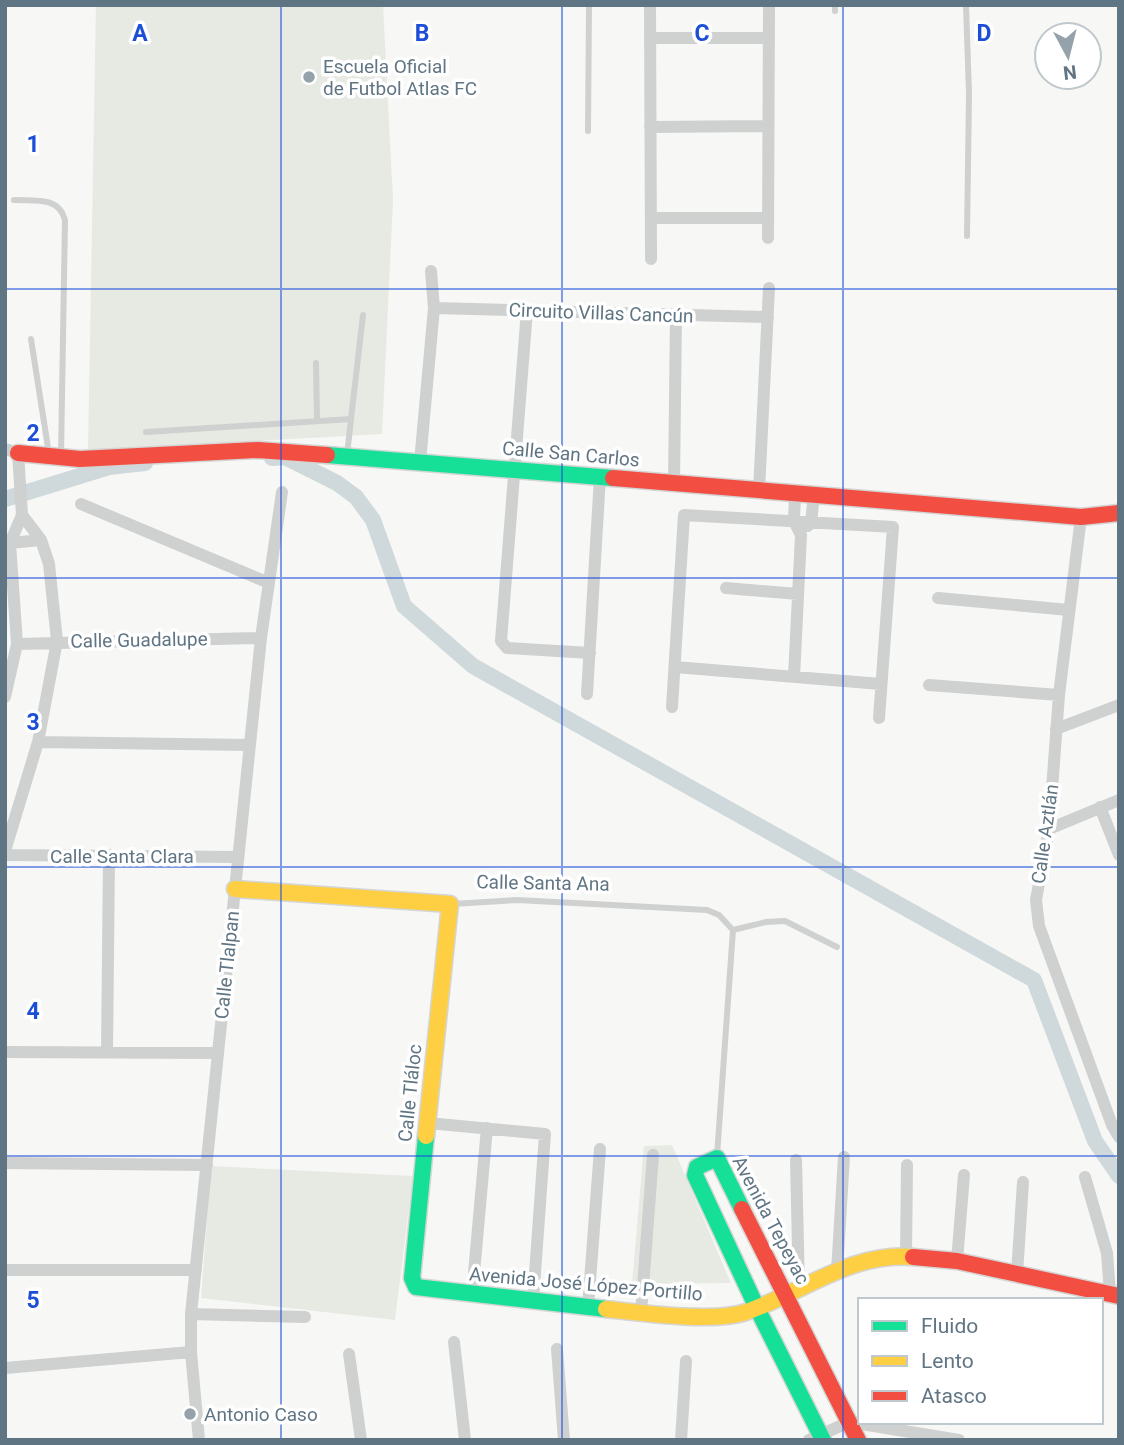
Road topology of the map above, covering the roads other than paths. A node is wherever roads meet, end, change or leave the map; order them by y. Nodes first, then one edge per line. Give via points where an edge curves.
1 (589, 5) edge
2 (650, 5) edge
3 (769, 5) edge
4 (966, 5) edge
5 (650, 38) junction
6 (769, 38) junction
7 (768, 126) junction
8 (650, 127) junction
9 (587, 131) dead end
10 (14, 200) dead end
11 (651, 218) junction
12 (768, 218) junction
13 (967, 236) dead end
14 (768, 238) dead end
15 (651, 259) dead end
16 (431, 271) dead end
17 (769, 288) dead end
18 (434, 308) junction
19 (527, 310) junction
20 (362, 315) dead end
21 (676, 315) junction
22 (768, 317) junction
23 (31, 339) dead end
24 (316, 363) dead end
25 (351, 418) junction
26 (317, 421) junction
27 (146, 432) dead end
28 (12, 451) edge
29 (347, 456) junction
30 (55, 457) junction
31 (420, 462) junction
32 (513, 470) junction
33 (600, 477) junction
34 (760, 483) junction
35 (674, 484) junction
36 (282, 492) dead end
37 (795, 494) junction
38 (814, 495) junction
39 (81, 504) dead end
40 (1119, 513) edge
41 (22, 515) junction
42 (1081, 517) junction
43 (794, 521) junction
44 (811, 522) junction
45 (801, 535) junction
46 (41, 540) junction
47 (10, 543) junction
48 (269, 583) junction
49 (726, 588) dead end
50 (799, 594) junction
51 (938, 598) dead end
52 (1069, 610) junction
53 (261, 638) junction
54 (57, 641) junction
55 (17, 644) junction
56 (590, 653) junction
57 (675, 667) junction
58 (794, 677) junction
59 (881, 684) junction
60 (929, 685) dead end
61 (587, 694) dead end
62 (1059, 695) junction
63 (5, 696) edge
64 (1119, 705) edge
65 (672, 707) dead end
66 (879, 718) dead end
67 (1056, 729) junction
68 (38, 742) junction
69 (250, 745) junction
70 (1119, 800) edge
71 (1100, 807) junction
72 (1049, 829) junction
73 (5, 853) edge
74 (108, 855) junction
75 (1119, 855) edge
76 (238, 857) junction
77 (235, 889) junction
78 (450, 904) junction
79 (733, 930) junction
80 (837, 947) dead end
81 (5, 1052) edge
82 (107, 1052) junction
83 (218, 1053) junction
84 (428, 1123) junction
85 (487, 1128) junction
86 (1119, 1137) edge
87 (600, 1149) dead end
88 (653, 1155) dead end
89 (844, 1157) dead end
90 (717, 1158) junction
91 (796, 1160) dead end
92 (5, 1163) edge
93 (206, 1165) junction
94 (907, 1165) dead end
95 (964, 1175) dead end
96 (1085, 1177) dead end
97 (1023, 1182) dead end
98 (906, 1255) junction
99 (957, 1261) junction
100 (5, 1270) edge
101 (196, 1270) junction
102 (837, 1271) junction
103 (1017, 1274) junction
104 (413, 1285) joint
105 (793, 1292) junction
106 (1114, 1294) edge
107 (472, 1295) junction
108 (533, 1301) junction
109 (588, 1307) junction
110 (757, 1308) junction
111 (641, 1313) junction
112 (191, 1314) junction
113 (305, 1317) dead end
114 (454, 1342) dead end
115 (557, 1349) dead end
116 (191, 1352) junction
117 (349, 1354) dead end
118 (686, 1361) dead end
119 (5, 1368) edge
120 (849, 1422) junction
121 (858, 1423) edge
122 (861, 1424) edge
123 (817, 1438) edge
124 (199, 1440) edge
125 (361, 1440) edge
126 (466, 1440) edge
127 (564, 1440) edge
128 (681, 1440) edge
129 (858, 1440) edge
130 (959, 1440) edge

1 - 9 lane
2 - 5 street
3 - 6 street
4 - 13 lane
5 - 6 street
5 - 8 street
6 - 7 street
7 - 8 street
7 - 12 street
8 - 11 street
10 - 30 lane via 55,203 65,220
11 - 12 street
11 - 15 street
12 - 14 street
16 - 18 street
17 - 22 street
18 - 19 street, Circuito Villas Cancún
18 - 31 street
19 - 21 street, Circuito Villas Cancún
19 - 32 street
20 - 25 lane
21 - 22 street, Circuito Villas Cancún
21 - 35 street
22 - 34 street
23 - 30 lane
24 - 26 lane
25 - 26 lane
25 - 29 lane
26 - 27 lane
28 - 30 street, Calle San Carlos
28 - 41 street via 20,477
29 - 30 street, Calle San Carlos via 258,450
29 - 31 street, Calle San Carlos
31 - 32 street, Calle San Carlos
32 - 33 street, Calle San Carlos
32 - 56 street via 502,644
33 - 35 street, Calle San Carlos
33 - 56 street
34 - 35 street, Calle San Carlos
34 - 37 street, Calle San Carlos
36 - 48 street, Calle Tlalpan
37 - 38 street, Calle San Carlos
37 - 43 street
38 - 42 street, Calle San Carlos
38 - 44 street
39 - 48 street
40 - 42 street, Calle San Carlos
41 - 46 street
41 - 47 street
42 - 52 street, Calle Aztlán
43 - 44 street
43 - 45 street
43 - 57 street via 684,514
44 - 45 street
44 - 59 street via 893,527
45 - 50 street
46 - 47 street
46 - 54 street via 50,564
47 - 55 street
48 - 53 street, Calle Tlalpan
49 - 50 street
50 - 58 street
51 - 52 street
52 - 62 street, Calle Aztlán
53 - 54 street, Calle Guadalupe
53 - 69 street, Calle Tlalpan
54 - 55 street, Calle Guadalupe
54 - 68 street
55 - 63 street
56 - 61 street
57 - 58 street
57 - 65 street
58 - 59 street
59 - 66 street
60 - 62 street
62 - 67 street, Calle Aztlán
64 - 67 street
67 - 72 street, Calle Aztlán
68 - 69 street
68 - 73 street
69 - 76 street, Calle Tlalpan
70 - 71 street
71 - 72 street
71 - 75 street
72 - 86 street, Calle Aztlán via 1036,900 1039,926
73 - 74 street, Calle Santa Clara
74 - 76 street, Calle Santa Clara
74 - 82 street
76 - 77 street, Calle Tlalpan
77 - 78 street, Calle Santa Ana
77 - 83 street, Calle Tlalpan
78 - 79 lane, Calle Santa Ana via 517,900 707,910
78 - 84 street, Calle Tláloc
79 - 80 lane via 785,921
79 - 90 lane
81 - 82 street
82 - 83 street
83 - 93 street, Calle Tlalpan
84 - 85 street
84 - 104 street, Calle Tláloc
85 - 107 street
85 - 108 street via 545,1134
87 - 109 street
88 - 111 street
89 - 102 street
90 - 105 street, Avenida Tepeyac
90 - 110 street, Avenida Tepeyac via 696,1167 695,1175
91 - 105 street
92 - 93 street
93 - 101 street, Calle Tlalpan
94 - 98 street
95 - 99 street
96 - 106 street
97 - 103 street
98 - 99 street, Avenida José López Portillo
98 - 102 street, Avenida José López Portillo
99 - 103 street, Avenida José López Portillo
100 - 101 street
101 - 112 street, Calle Tlalpan
102 - 105 street, Avenida José López Portillo
103 - 106 street, Avenida José López Portillo
104 - 107 street, Avenida José López Portillo
105 - 110 street, Avenida José López Portillo
105 - 120 street, Avenida Tepeyac
107 - 108 street, Avenida José López Portillo
108 - 109 street, Avenida José López Portillo
109 - 111 street, Avenida José López Portillo
110 - 111 street, Avenida José López Portillo via 716,1317
110 - 123 street, Avenida Tepeyac
112 - 113 street
112 - 116 street, Calle Tlalpan
114 - 126 street
115 - 127 street
116 - 119 street
116 - 124 street, Calle Tlalpan
117 - 125 street
118 - 128 street
120 - 121 street
120 - 123 street
120 - 129 street, Avenida Tepeyac
122 - 130 street

